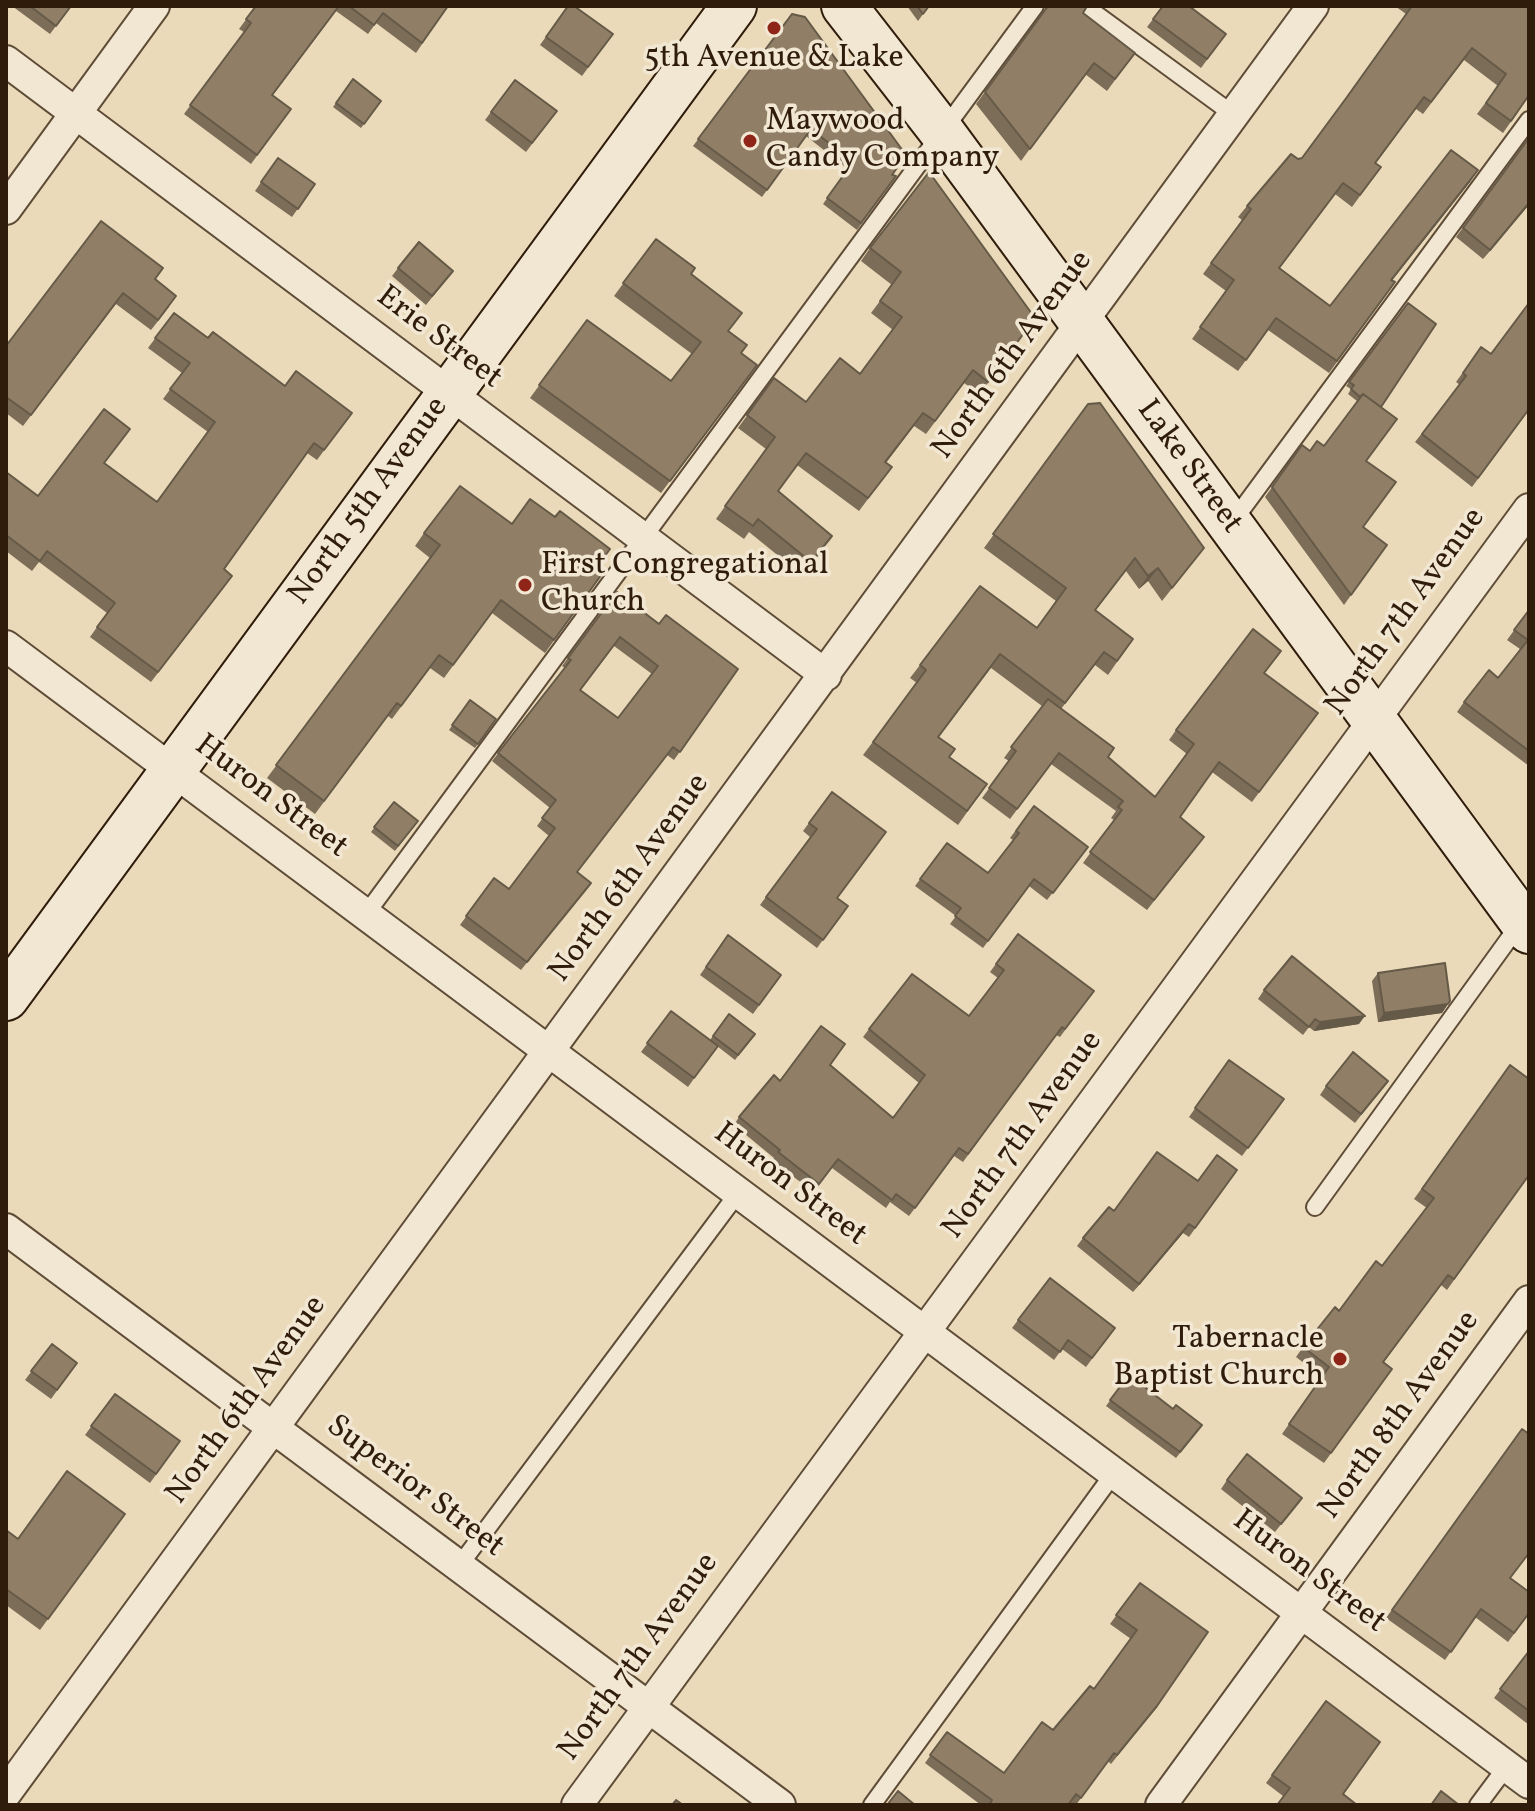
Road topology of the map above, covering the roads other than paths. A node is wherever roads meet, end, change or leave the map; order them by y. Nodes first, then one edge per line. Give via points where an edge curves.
1 (154, 6) edge
2 (734, 6) edge
3 (844, 6) edge
4 (1035, 6) edge
5 (1085, 6) edge
6 (1313, 6) edge
7 (6, 61) edge
8 (76, 113) junction
9 (1234, 115) junction
10 (1529, 120) edge
11 (942, 132) junction
12 (6, 209) edge
13 (1083, 325) junction
14 (451, 393) junction
15 (1529, 509) edge
16 (1230, 526) junction
17 (644, 538) junction
18 (6, 646) edge
19 (826, 675) junction
20 (1374, 720) junction
21 (173, 771) junction
22 (366, 914) junction
23 (1526, 921) edge
24 (6, 998) edge
25 (549, 1051) junction
26 (738, 1193) junction
27 (1315, 1207) dead end
28 (6, 1229) edge
29 (1529, 1301) edge
30 (924, 1332) junction
31 (273, 1428) junction
32 (1114, 1473) junction
33 (459, 1566) junction
34 (1302, 1613) junction
35 (649, 1707) junction
36 (1518, 1775) edge
37 (6, 1793) edge
38 (577, 1805) edge
39 (780, 1805) edge
40 (872, 1805) edge
41 (1161, 1805) edge
42 (1478, 1805) edge

1 - 8 street
2 - 14 street, North 5th Avenue
3 - 11 street, Lake Street
4 - 11 lane
5 - 9 lane
6 - 9 street, North 6th Avenue
7 - 8 street, Erie Street
8 - 12 street
8 - 14 street, Erie Street
9 - 13 street, North 6th Avenue
10 - 16 lane
11 - 13 street, Lake Street
11 - 17 lane
13 - 16 street, Lake Street
13 - 19 street, North 6th Avenue
14 - 17 street, Erie Street
14 - 21 street, North 5th Avenue
15 - 20 street, North 7th Avenue
16 - 20 street, Lake Street
17 - 19 street, Erie Street
17 - 22 lane
18 - 21 street, Huron Street
19 - 25 street, North 6th Avenue
20 - 23 street, Lake Street
20 - 30 street, North 7th Avenue
21 - 22 street, Huron Street
21 - 24 street, North 5th Avenue
22 - 25 street, Huron Street
23 - 27 lane
25 - 26 street, Huron Street
25 - 31 street, North 6th Avenue
26 - 30 street, Huron Street
26 - 33 lane
28 - 31 street, Superior Street
29 - 34 street, North 8th Avenue
30 - 32 street, Huron Street
30 - 35 street, North 7th Avenue
31 - 33 street, Superior Street
31 - 37 street, North 6th Avenue
32 - 34 street, Huron Street
32 - 40 lane
33 - 35 street, Superior Street
34 - 36 street, Huron Street
34 - 41 street, North 8th Avenue
35 - 38 street, North 7th Avenue
35 - 39 street, Superior Street
36 - 42 lane

